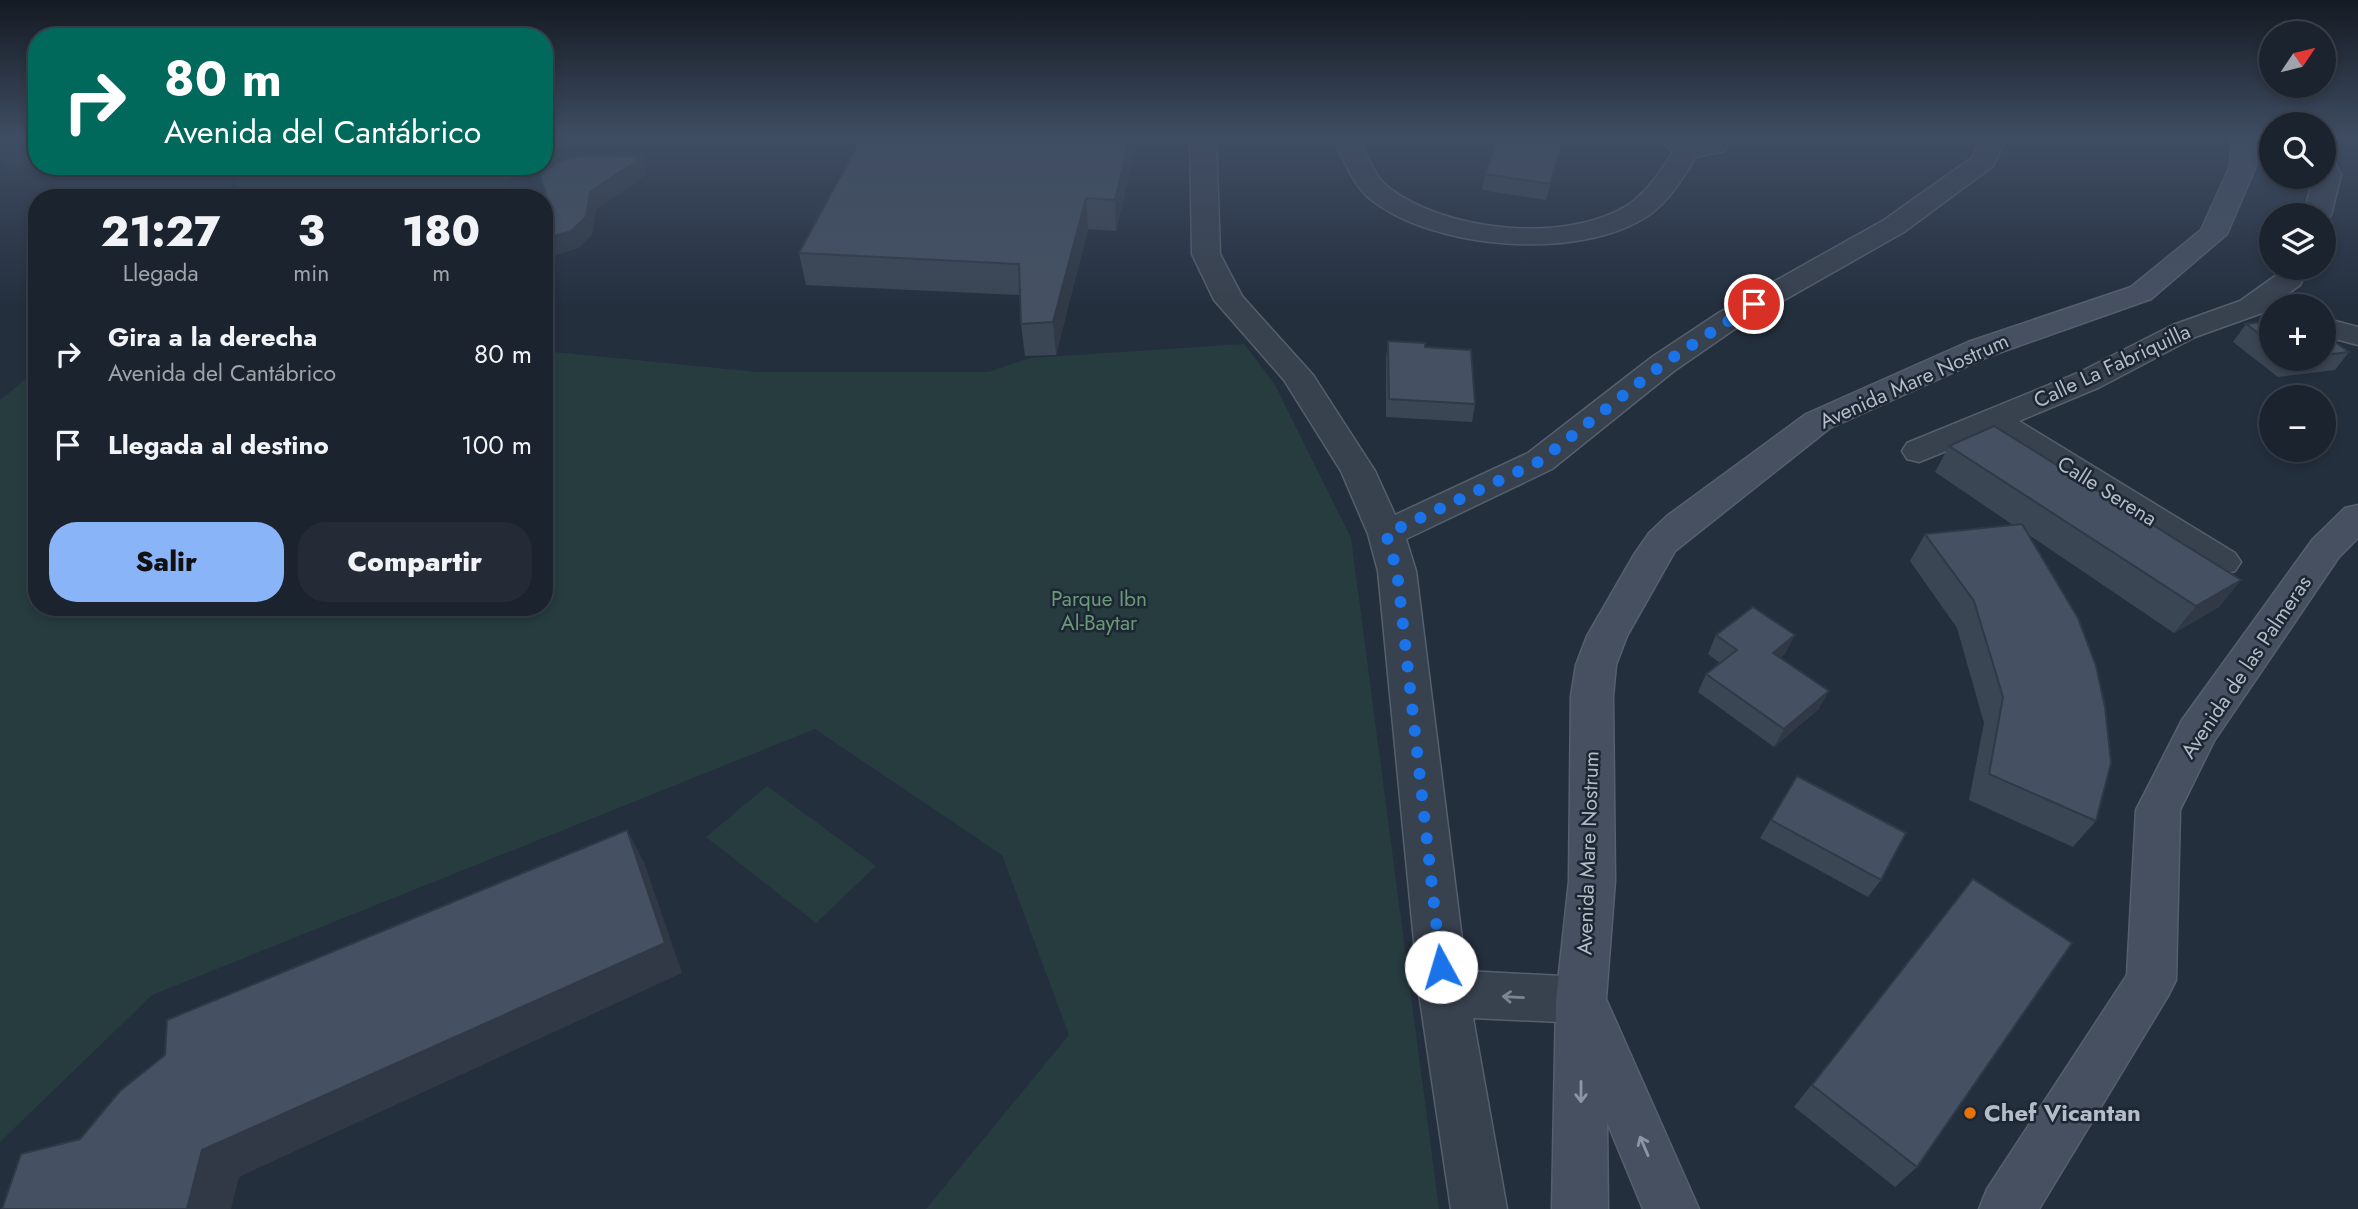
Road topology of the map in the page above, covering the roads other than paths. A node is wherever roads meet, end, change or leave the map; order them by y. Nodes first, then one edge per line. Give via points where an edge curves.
1 (1204, 193) edge
2 (1381, 193) edge
3 (1656, 193) edge
4 (1939, 193) edge
5 (2231, 193) edge
6 (2289, 280) edge
7 (2276, 294) edge
8 (2259, 311) edge
9 (2336, 330) edge
10 (2358, 336) edge
11 (1992, 419) junction
12 (1919, 451) dead end
13 (2358, 517) edge
14 (1386, 534) junction
15 (2222, 562) dead end
16 (1444, 993) junction
17 (1581, 1000) junction
18 (1479, 1209) edge
19 (1580, 1209) edge
20 (1671, 1209) edge
21 (2007, 1209) edge

1 - 14 street via 1206,254 1229,300 1297,375 1358,471
2 - 3 street via 1434,222 1503,237 1587,231 1636,212
4 - 14 street via 1894,226 1731,318 1663,364 1540,461
5 - 17 street, Avenida Mare Nostrum via 2213,234 2141,293 1979,349 1818,421 1662,542 1607,636 1596,665 1592,881
6 - 7 street, Calle La Fabriquilla
8 - 11 street, Calle La Fabriquilla via 2184,331 2089,380
9 - 10 street
11 - 12 street, Calle La Fabriquilla
11 - 15 street, Calle Serena
13 - 21 street, Avenida de las Palmeras via 2326,548 2197,732 2158,810 2151,980
14 - 16 street via 1397,571
17 -> 16 street
16 - 18 street
17 -> 19 street, Avenida Mare Nostrum
20 -> 17 street, Avenida Mare Nostrum

